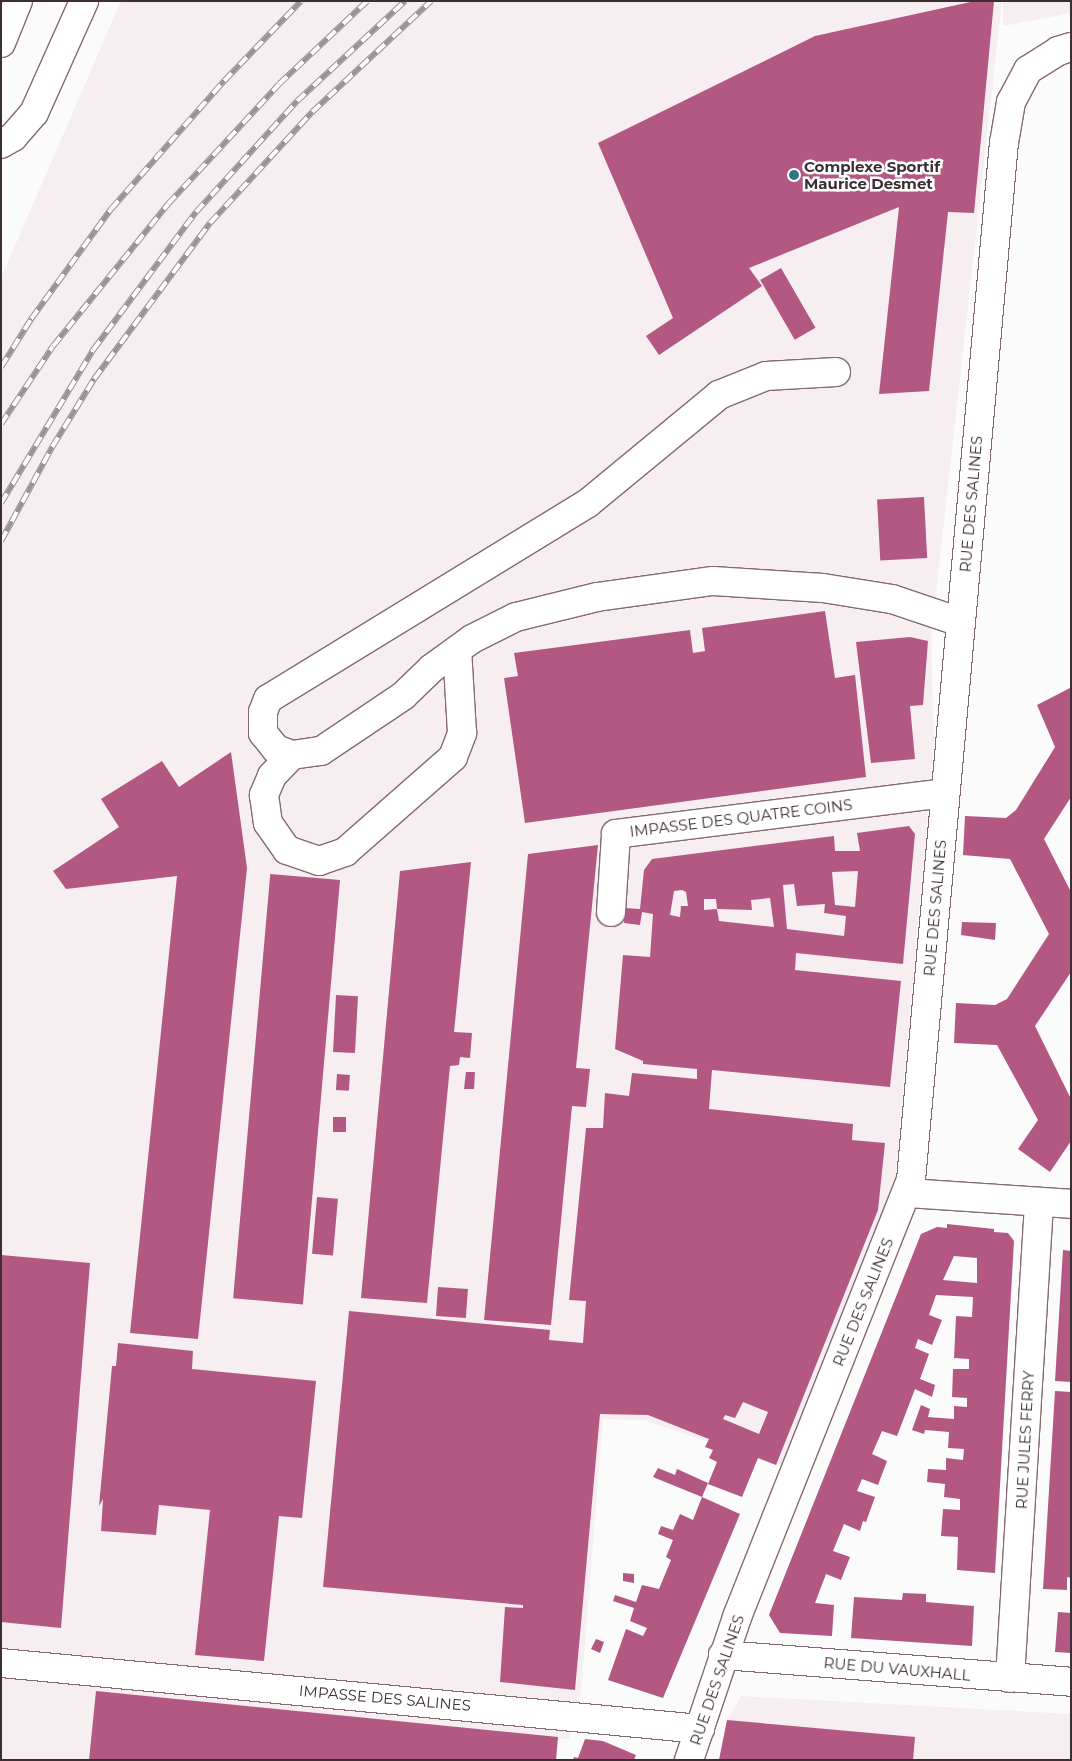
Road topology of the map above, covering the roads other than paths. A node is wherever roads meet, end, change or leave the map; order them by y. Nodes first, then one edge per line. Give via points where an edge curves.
1 (18, 1) edge
2 (84, 1) edge
3 (1, 43) edge
4 (1071, 48) edge
5 (1, 144) edge
6 (836, 372) dead end
7 (960, 622) junction
8 (458, 650) junction
9 (292, 755) junction
10 (944, 793) junction
11 (611, 912) dead end
12 (907, 1193) junction
13 (1039, 1202) junction
14 (1071, 1204) edge
15 (723, 1655) junction
16 (1, 1663) edge
17 (1010, 1678) junction
18 (1071, 1682) edge
19 (700, 1729) junction
20 (689, 1760) edge

1 - 3 street
2 - 5 street via 34,113 13,138
4 - 7 street, RUE DES SALINES via 1058,51 1028,70 1011,102 1003,153
6 - 9 street via 766,376 719,395 588,503 268,700 263,712 263,733 276,749
7 - 8 street via 882,597 823,588 713,581 598,597 516,617
7 - 10 street, RUE DES SALINES
8 - 9 street via 403,696 320,751
8 - 9 street via 462,733 453,757 345,852 318,861 287,850 268,823 264,795 272,776
10 - 11 street, IMPASSE DES QUATRE COINS via 616,834
10 - 12 street, RUE DES SALINES via 914,1165
12 - 13 street
12 - 15 street, RUE DES SALINES
13 - 14 street
13 - 17 street, RUE JULES FERRY
15 - 17 street, RUE DU VAUXHALL
15 - 19 street, RUE DES SALINES
16 - 19 street, IMPASSE DES SALINES
17 - 18 street, RUE DU VAUXHALL
19 - 20 street, RUE DES SALINES

